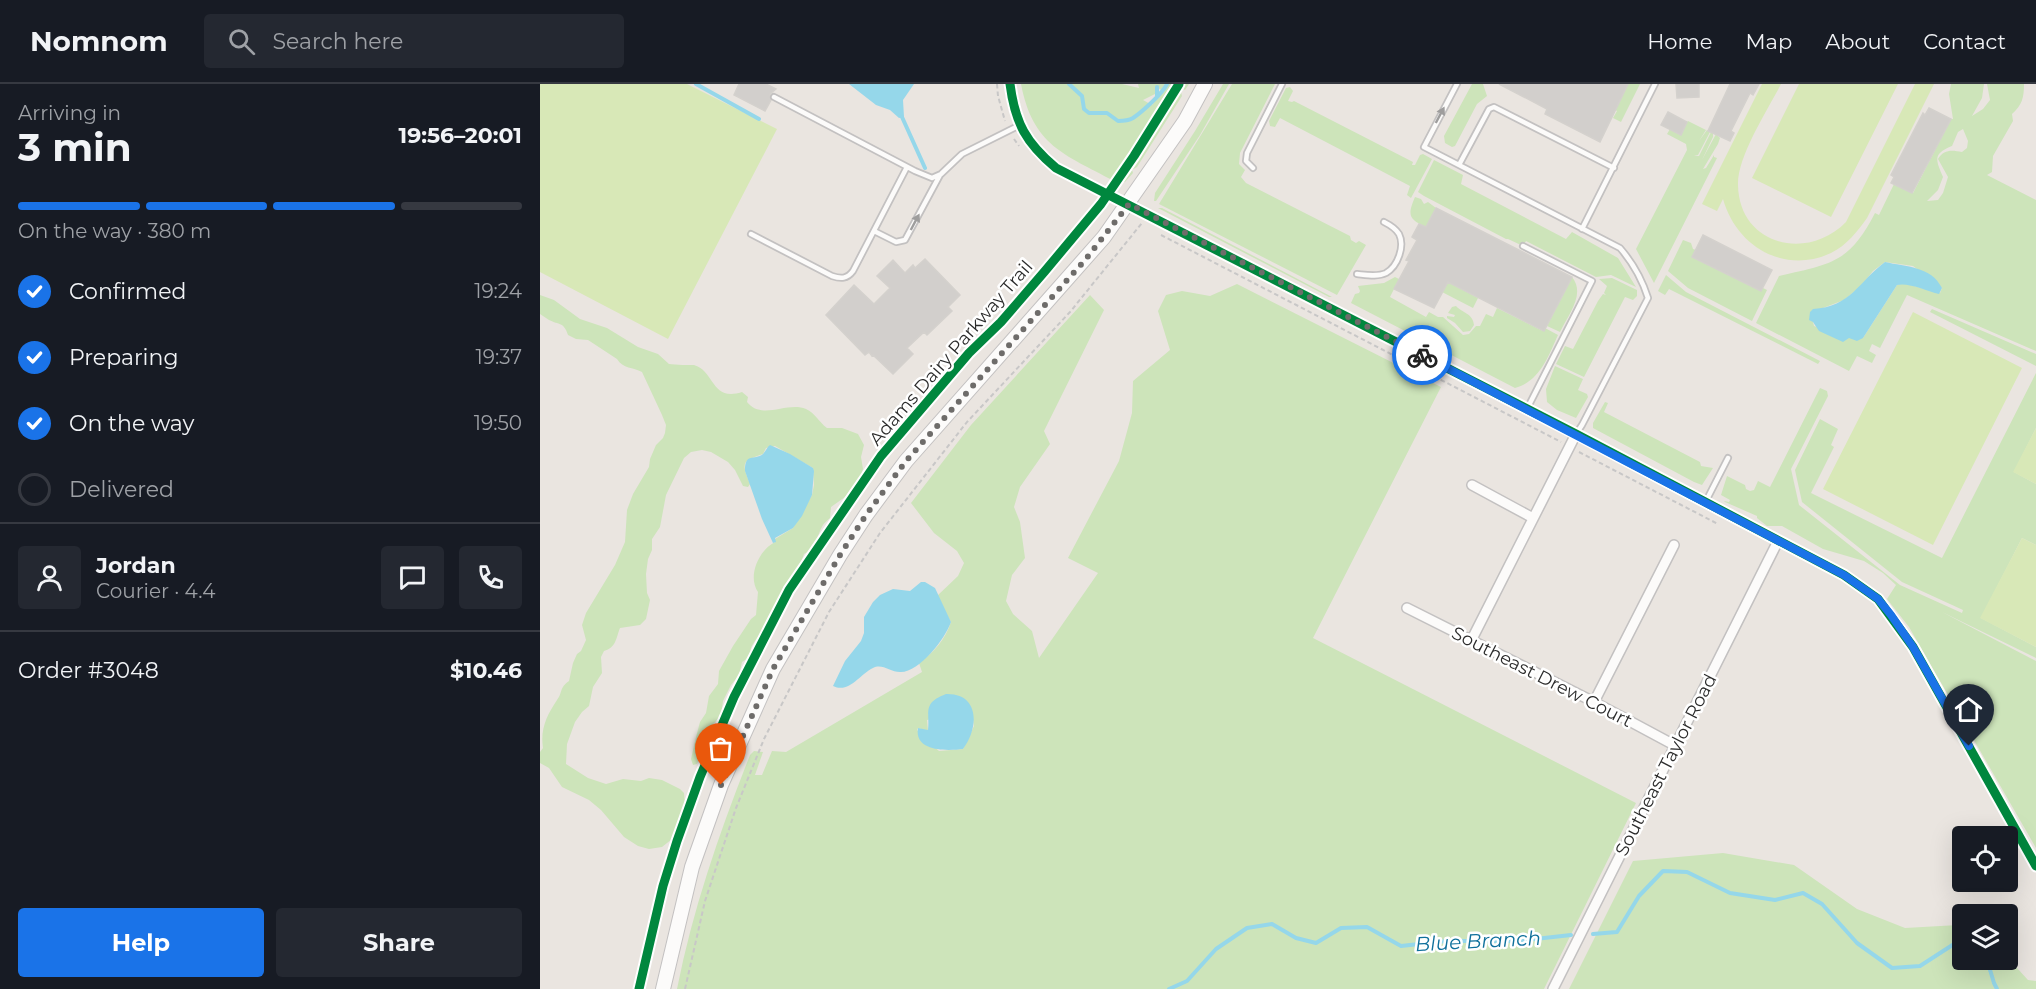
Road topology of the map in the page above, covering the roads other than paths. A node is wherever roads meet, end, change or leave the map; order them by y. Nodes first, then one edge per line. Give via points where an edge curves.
1 (1010, 84) edge
2 (1205, 84) edge
3 (1282, 84) edge
4 (1457, 84) edge
5 (1655, 84) edge
6 (774, 97) dead end
7 (1020, 126) junction
8 (1459, 165) junction
9 (908, 167) junction
10 (1253, 168) dead end
11 (1614, 168) junction
12 (941, 174) junction
13 (1129, 204) junction
14 (1384, 222) dead end
15 (1582, 229) junction
16 (874, 231) junction
17 (751, 234) dead end
18 (1523, 246) dead end
19 (1358, 274) dead end
20 (1527, 409) junction
21 (1576, 434) junction
22 (1728, 458) dead end
23 (1472, 485) dead end
24 (1705, 503) junction
25 (1533, 518) junction
26 (1778, 541) junction
27 (1674, 545) dead end
28 (1407, 608) dead end
29 (1471, 641) junction
30 (1594, 702) junction
31 (1676, 746) junction
32 (2036, 866) edge
33 (663, 989) edge
34 (1553, 989) edge

1 - 7 street
2 - 13 main road
3 - 10 lane via 1247,153 1246,160
8 -> 4 lane via 1424,147
5 - 11 lane
6 - 9 lane
7 - 12 lane via 962,154
7 - 13 street via 1036,151 1056,168
8 - 11 lane via 1494,107
8 - 15 lane
9 - 12 lane via 932,178
9 - 16 lane
11 - 15 lane
16 -> 12 lane via 896,242 905,240
13 - 20 street
13 - 33 main road via 1085,260 906,461 840,555 773,669 721,785 692,867
14 - 19 lane via 1398,233 1401,241 1395,264 1379,275
15 - 21 lane via 1620,248 1643,281 1648,298
16 - 17 lane via 853,271 843,278
18 - 20 lane via 1592,281
20 - 21 street
21 - 24 street
21 - 25 street
22 - 24 lane
23 - 25 street
24 - 26 street
25 - 29 street
26 - 31 street, Southeast Taylor Road
26 - 32 street via 1860,585 1891,615 1913,647
27 - 30 street
28 - 29 street, Southeast Drew Court
29 - 30 street, Southeast Drew Court
30 - 31 street, Southeast Drew Court
31 - 34 street, Southeast Taylor Road

